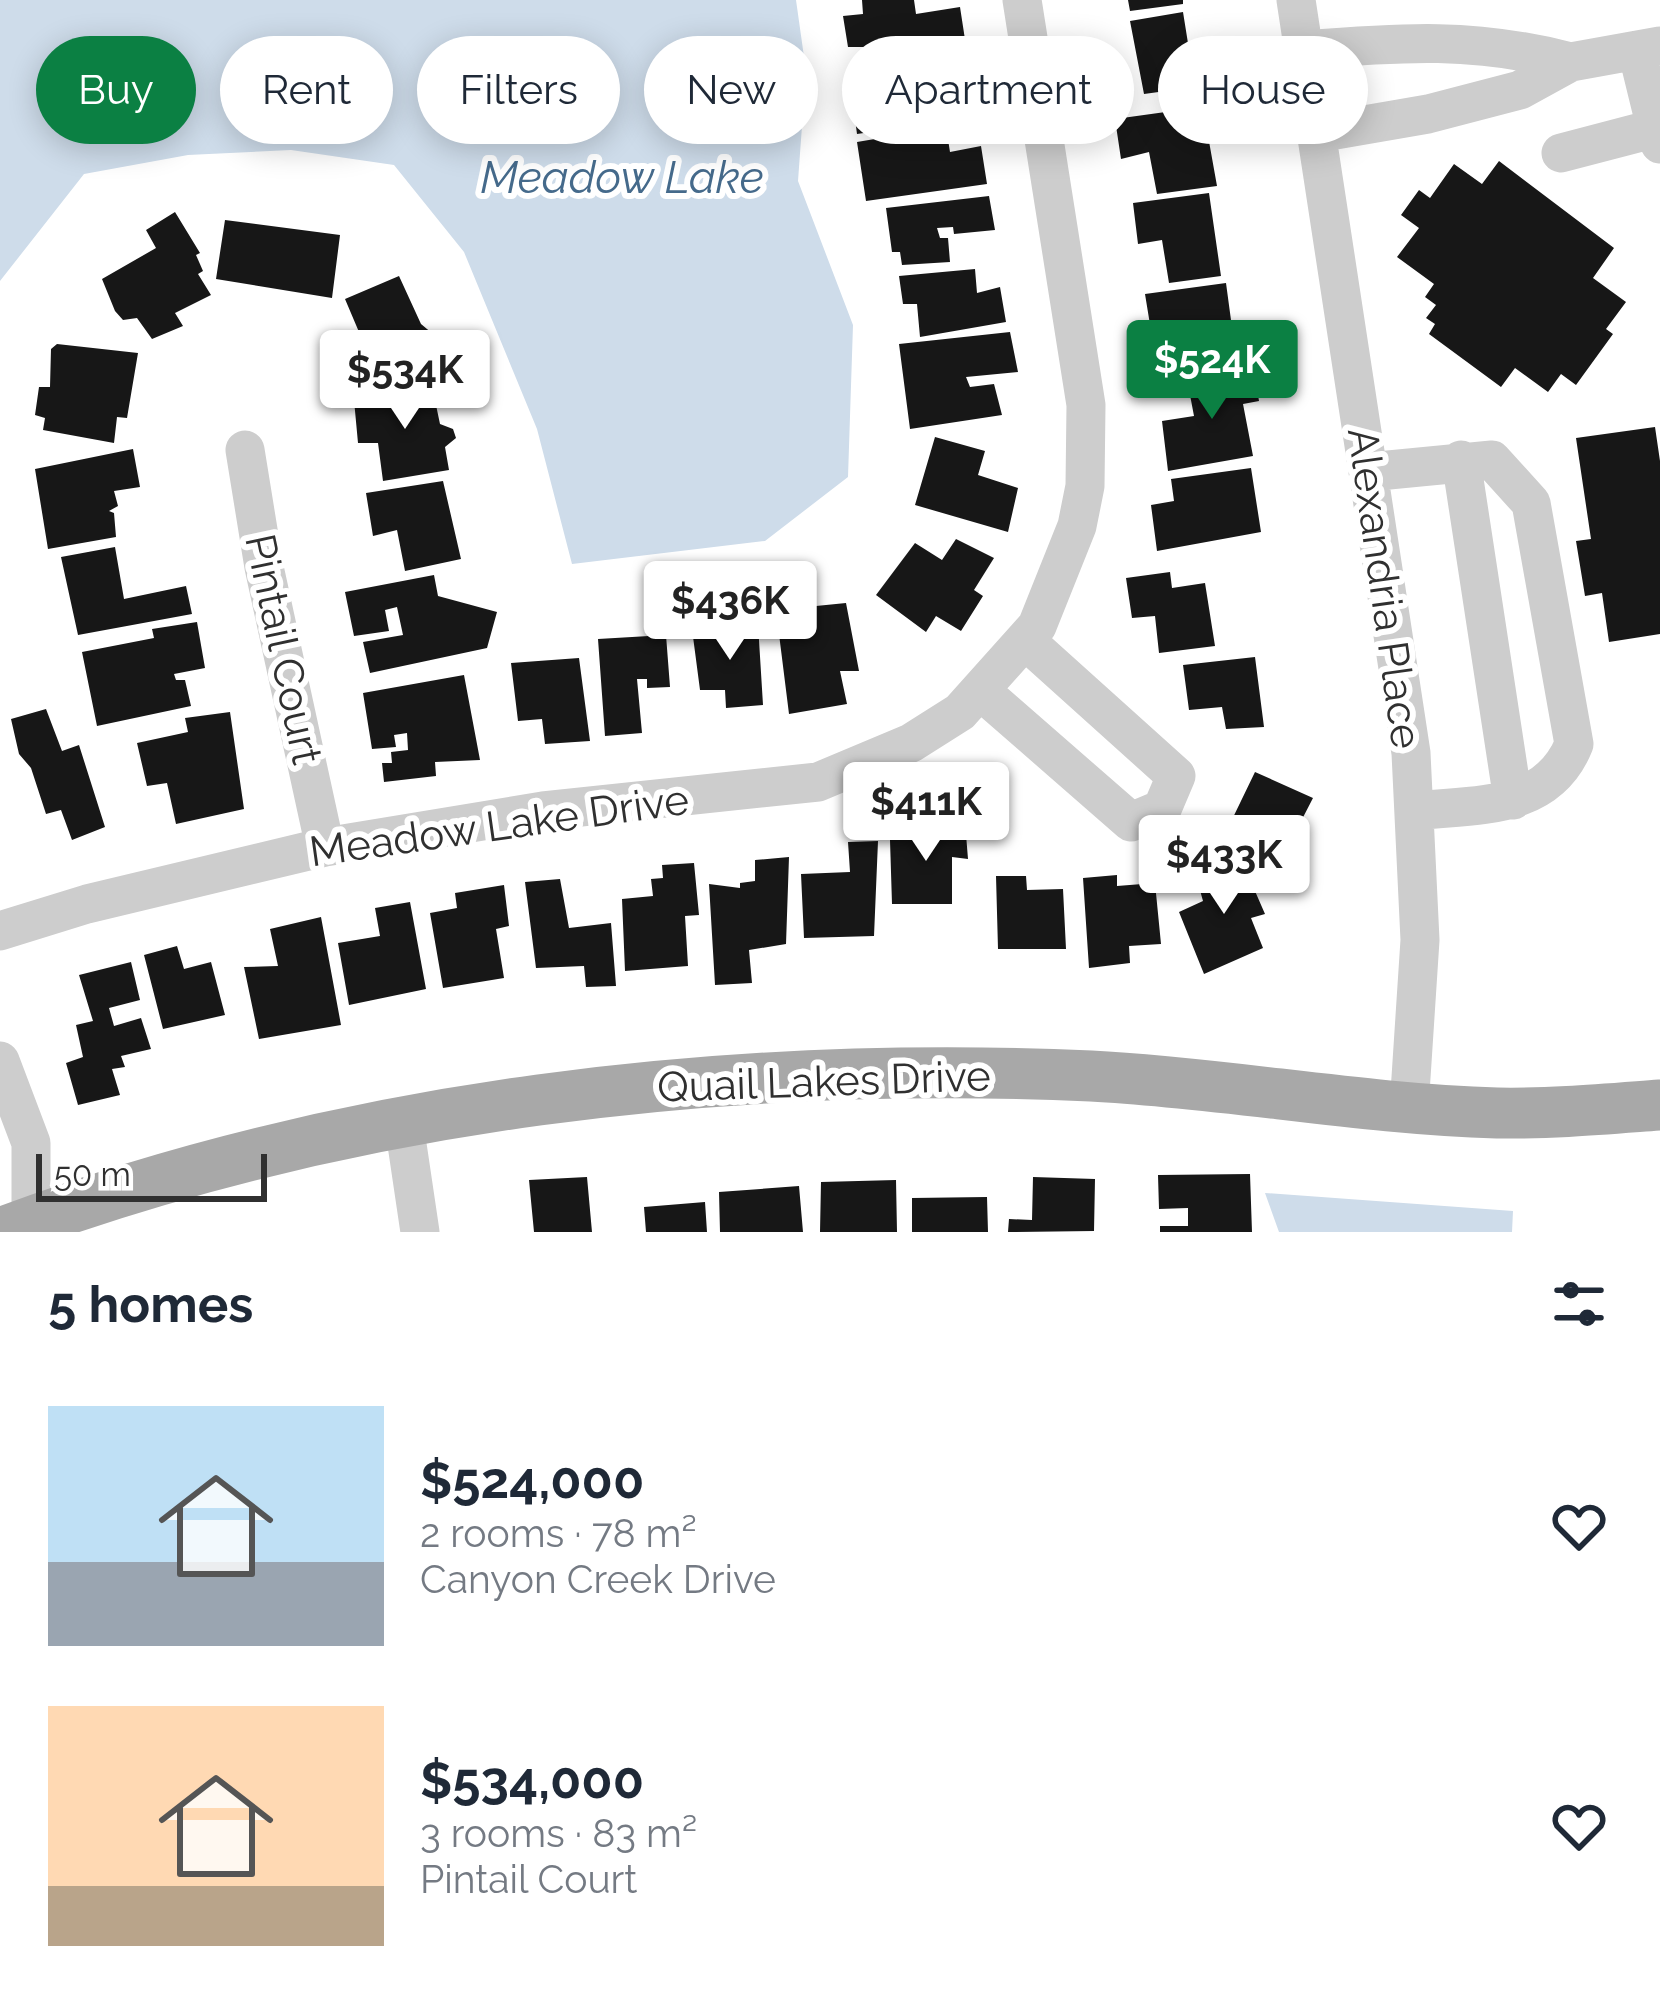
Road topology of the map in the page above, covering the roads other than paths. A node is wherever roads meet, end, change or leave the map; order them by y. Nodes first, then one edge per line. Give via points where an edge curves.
1 (1022, 0) edge
2 (1296, 0) edge
3 (1302, 36) edge
4 (1368, 45) edge
5 (1649, 48) edge
6 (1571, 62) junction
7 (1368, 124) edge
8 (1657, 133) edge
9 (1320, 144) edge
10 (1561, 153) dead end
11 (245, 450) dead end
12 (1461, 460) junction
13 (1368, 472) junction
14 (1026, 641) junction
15 (982, 692) junction
16 (1513, 800) junction
17 (1415, 812) junction
18 (325, 848) junction
19 (0, 932) edge
20 (0, 1061) edge
21 (1660, 1105) edge
22 (1409, 1108) junction
23 (404, 1124) junction
24 (11, 1216) edge
25 (420, 1232) edge

1 - 14 street, Meadow Lake Drive via 1088,446 1077,526
2 - 3 street, Alexandria Place
4 - 6 street via 1502,44
5 - 6 street
5 - 8 street
6 - 7 street via 1520,90
8 - 10 street
9 - 13 street, Alexandria Place
11 - 18 street, Pintail Court
12 - 13 street
12 - 16 street
12 - 16 street via 1492,460 1531,503 1574,744 1544,789
13 - 17 street, Alexandria Place
14 - 15 street, Meadow Lake Drive
14 - 15 street via 1176,776 1162,809 1131,822
15 - 18 street, Meadow Lake Drive via 911,743 818,782 543,811
16 - 17 street
17 - 22 street, Alexandria Place via 1420,940
18 - 19 street, Meadow Lake Drive
20 - 24 street via 31,1143
21 - 22 main road, Quail Lakes Drive via 1500,1113
22 - 23 main road, Quail Lakes Drive via 1093,1076 897,1072 606,1090
23 - 24 main road, Quail Lakes Drive
23 - 25 street

